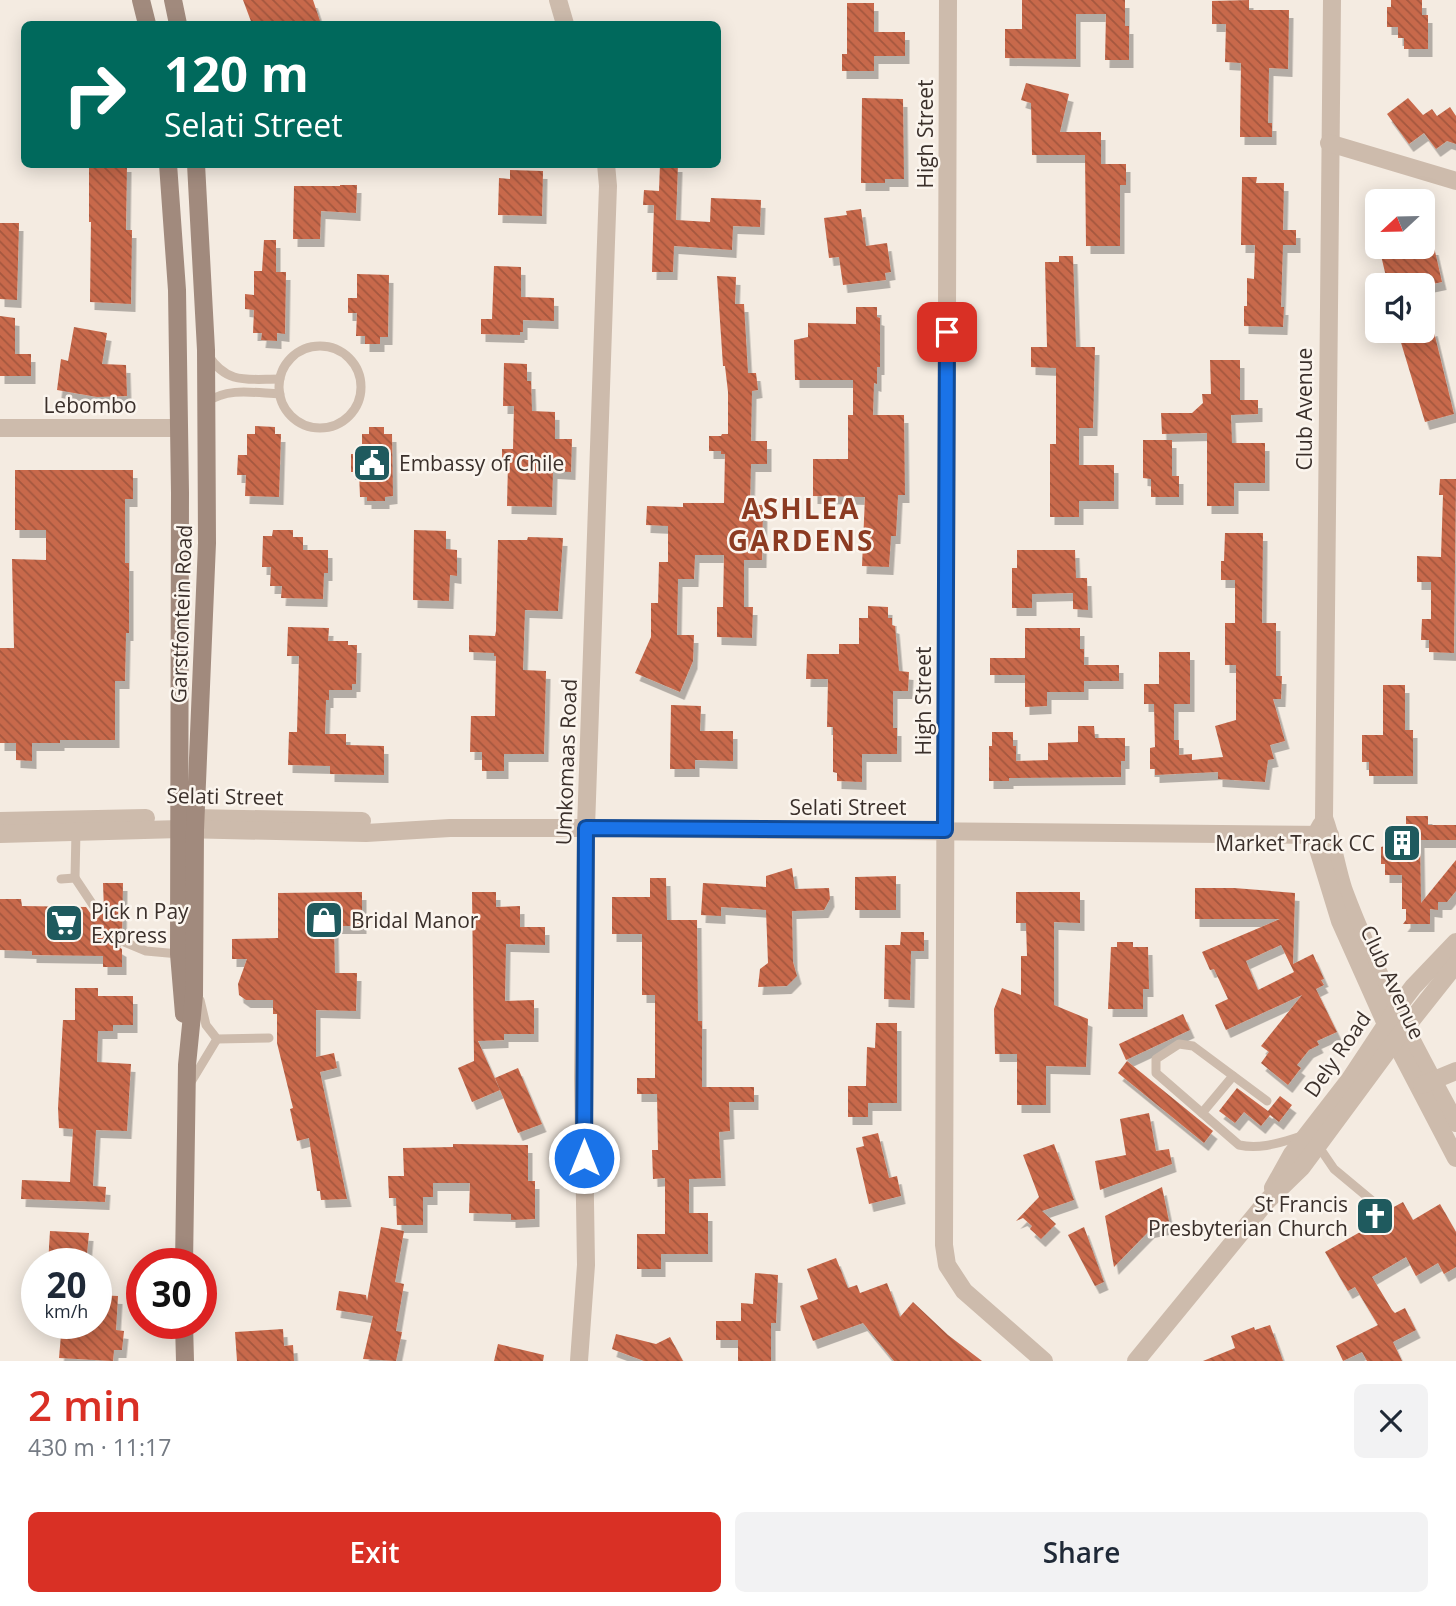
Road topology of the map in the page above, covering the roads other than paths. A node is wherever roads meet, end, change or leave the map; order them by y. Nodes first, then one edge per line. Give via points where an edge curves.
1 (141, 0) edge
2 (173, 0) edge
3 (558, 0) edge
4 (948, 0) edge
5 (1332, 0) edge
6 (146, 21) edge
7 (177, 21) edge
8 (564, 21) edge
9 (1329, 143) junction
10 (168, 168) edge
11 (196, 168) edge
12 (606, 168) edge
13 (1456, 181) edge
14 (206, 350) junction
15 (280, 379) junction
16 (280, 394) junction
17 (206, 402) junction
18 (0, 428) edge
19 (179, 428) junction
20 (0, 821) edge
21 (188, 824) junction
22 (76, 825) junction
23 (586, 828) junction
24 (1324, 829) junction
25 (945, 830) junction
26 (0, 834) edge
27 (75, 878) junction
28 (61, 879) dead end
29 (97, 912) dead end
30 (122, 941) dead end
31 (1456, 942) edge
32 (187, 957) junction
33 (1456, 964) edge
34 (1397, 1008) junction
35 (1386, 1024) junction
36 (1401, 1034) junction
37 (269, 1038) dead end
38 (217, 1039) junction
39 (1456, 1072) edge
40 (1233, 1076) junction
41 (1426, 1083) junction
42 (187, 1089) junction
43 (1267, 1101) dead end
44 (1202, 1113) junction
45 (1456, 1123) edge
46 (1313, 1141) junction
47 (1456, 1158) edge
48 (1376, 1204) dead end
49 (184, 1248) edge
50 (184, 1339) edge
51 (185, 1361) edge
52 (579, 1361) edge
53 (1044, 1361) edge
54 (1136, 1361) edge

1 - 6 main road
2 - 7 main road
3 - 8 street
4 - 25 street, High Street
5 - 9 street, Club Avenue
9 - 13 street
9 - 24 street, Club Avenue
10 - 19 main road, Garstfontein Road via 177,290
11 - 14 main road, Garstfontein Road
12 - 23 street, Umkomaas Road
14 - 15 lane via 220,371 234,378
14 - 17 main road, Garstfontein Road
15 - 16 lane
15 - 16 lane via 290,358 300,350 324,345 347,354 355,363 362,387 347,419 324,428 291,416
16 - 17 lane via 229,392
17 - 21 main road, Garstfontein Road via 207,543
18 - 19 street, Lebombo
19 - 21 main road, Garstfontein Road
20 - 22 street, Selati Street
21 - 22 street, Selati Street
21 - 23 street, Selati Street
21 - 32 main road, Garstfontein Road
22 - 26 street, Selati Street
22 - 27 lane
23 - 25 street, Selati Street
23 - 52 street, Umkomaas Road via 586,1265
24 - 25 street, Selati Street
24 - 34 street, Club Avenue via 1344,890
24 - 35 street, Club Avenue via 1323,870 1335,909
25 - 53 street, High Street via 947,1265 964,1291
27 - 28 lane
27 - 29 lane
30 - 32 lane via 146,951
31 - 34 street, Dely Road
32 - 38 lane via 202,1017
32 - 42 main road, Garstfontein Road
33 - 36 street, Dely Road
34 - 35 street, Dely Road
34 - 36 street, Club Avenue
35 - 36 street, Club Avenue
35 - 46 street, Dely Road
36 - 41 street, Club Avenue
36 - 46 street, Dely Road
37 - 38 lane
38 - 42 lane
39 - 41 street
40 - 43 lane
40 - 44 lane
40 - 44 lane via 1193,1046 1179,1044 1156,1059 1156,1073
41 - 45 street, Club Avenue
41 - 47 street, Club Avenue
42 - 49 main road, Garstfontein Road
44 - 46 lane via 1239,1144 1251,1148
46 - 48 lane via 1334,1169
46 - 54 street, Dely Road via 1295,1175 1267,1201
50 - 51 main road

